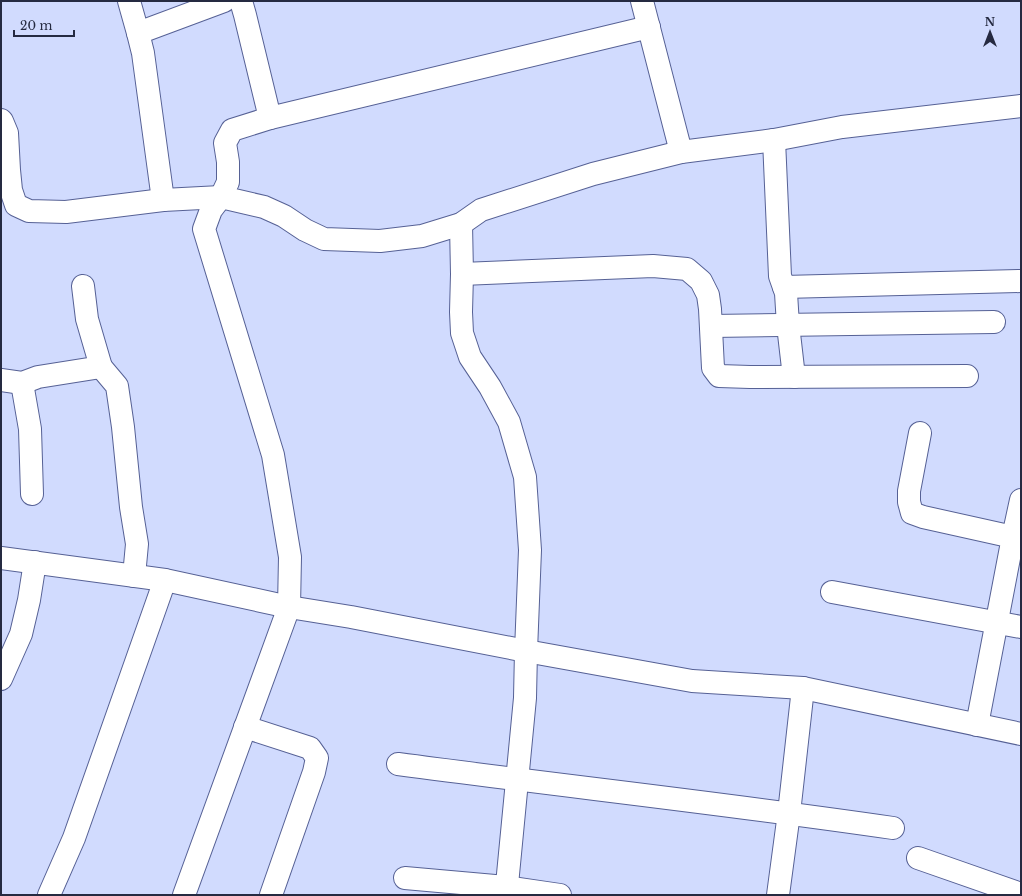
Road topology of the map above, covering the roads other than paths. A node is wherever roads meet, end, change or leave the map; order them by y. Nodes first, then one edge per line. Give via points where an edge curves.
1 (129, 1) edge
2 (224, 1) edge
3 (240, 1) edge
4 (642, 1) edge
5 (649, 27) junction
6 (138, 33) junction
7 (1021, 106) edge
8 (270, 118) junction
9 (1, 120) edge
10 (774, 140) junction
11 (681, 152) junction
12 (221, 197) junction
13 (163, 200) junction
14 (461, 224) junction
15 (462, 274) junction
16 (1021, 281) edge
17 (83, 286) dead end
18 (784, 287) junction
19 (994, 322) dead end
20 (788, 325) junction
21 (711, 326) junction
22 (101, 367) junction
23 (968, 376) dead end
24 (794, 377) junction
25 (1, 380) edge
26 (22, 383) junction
27 (920, 433) dead end
28 (32, 494) dead end
29 (1021, 500) edge
30 (1017, 538) edge
31 (1, 558) edge
32 (36, 562) junction
33 (134, 576) junction
34 (165, 580) junction
35 (832, 592) dead end
36 (289, 607) junction
37 (997, 623) junction
38 (1021, 627) edge
39 (526, 651) junction
40 (1, 679) edge
41 (803, 688) junction
42 (976, 725) junction
43 (245, 727) junction
44 (1021, 734) edge
45 (398, 764) dead end
46 (517, 780) junction
47 (789, 813) junction
48 (894, 828) dead end
49 (918, 858) dead end
50 (405, 878) dead end
51 (506, 891) edge
52 (1021, 894) edge
53 (49, 895) edge
54 (184, 895) edge
55 (271, 895) edge
56 (560, 895) edge
57 (778, 895) edge

1 - 6 street
2 - 6 street
3 - 8 street
4 - 5 street
5 - 8 street
5 - 11 street
6 - 13 street
7 - 10 street via 842,128
8 - 12 street via 232,130 226,143 228,182
9 - 13 street via 7,133 11,190 16,205 29,211 66,212
10 - 11 street
10 - 18 street via 780,276
11 - 14 street via 594,174 481,210
12 - 13 street
12 - 14 street via 264,207 324,239 380,241 422,236
12 - 36 street via 211,210 204,229 273,455 290,557
14 - 15 street
15 - 21 street via 653,266 687,269 701,281 708,295
15 - 39 street via 462,333 470,357 509,422 526,477 530,550
16 - 18 street
17 - 22 street via 86,319
18 - 20 street
19 - 20 street
20 - 21 street
20 - 24 street
21 - 24 street via 713,368 719,376
22 - 26 street via 38,377
22 - 33 street via 117,386 137,544
23 - 24 street
25 - 26 street
26 - 28 street via 30,429
27 - 30 street via 909,491 912,513
29 - 30 street
30 - 37 street
31 - 32 street
32 - 33 street
32 - 40 street via 21,634
33 - 34 street
34 - 36 street
34 - 53 street via 74,838
35 - 37 street
36 - 39 street
36 - 43 street
37 - 38 street
37 - 42 street
39 - 41 street via 692,681
39 - 46 street via 525,698
41 - 42 street
41 - 47 street
42 - 44 street
43 - 54 street
43 - 55 street via 310,748 317,758
45 - 46 street
46 - 47 street
46 - 51 street
47 - 48 street
47 - 57 street
49 - 52 street
50 - 51 street
51 - 56 street

